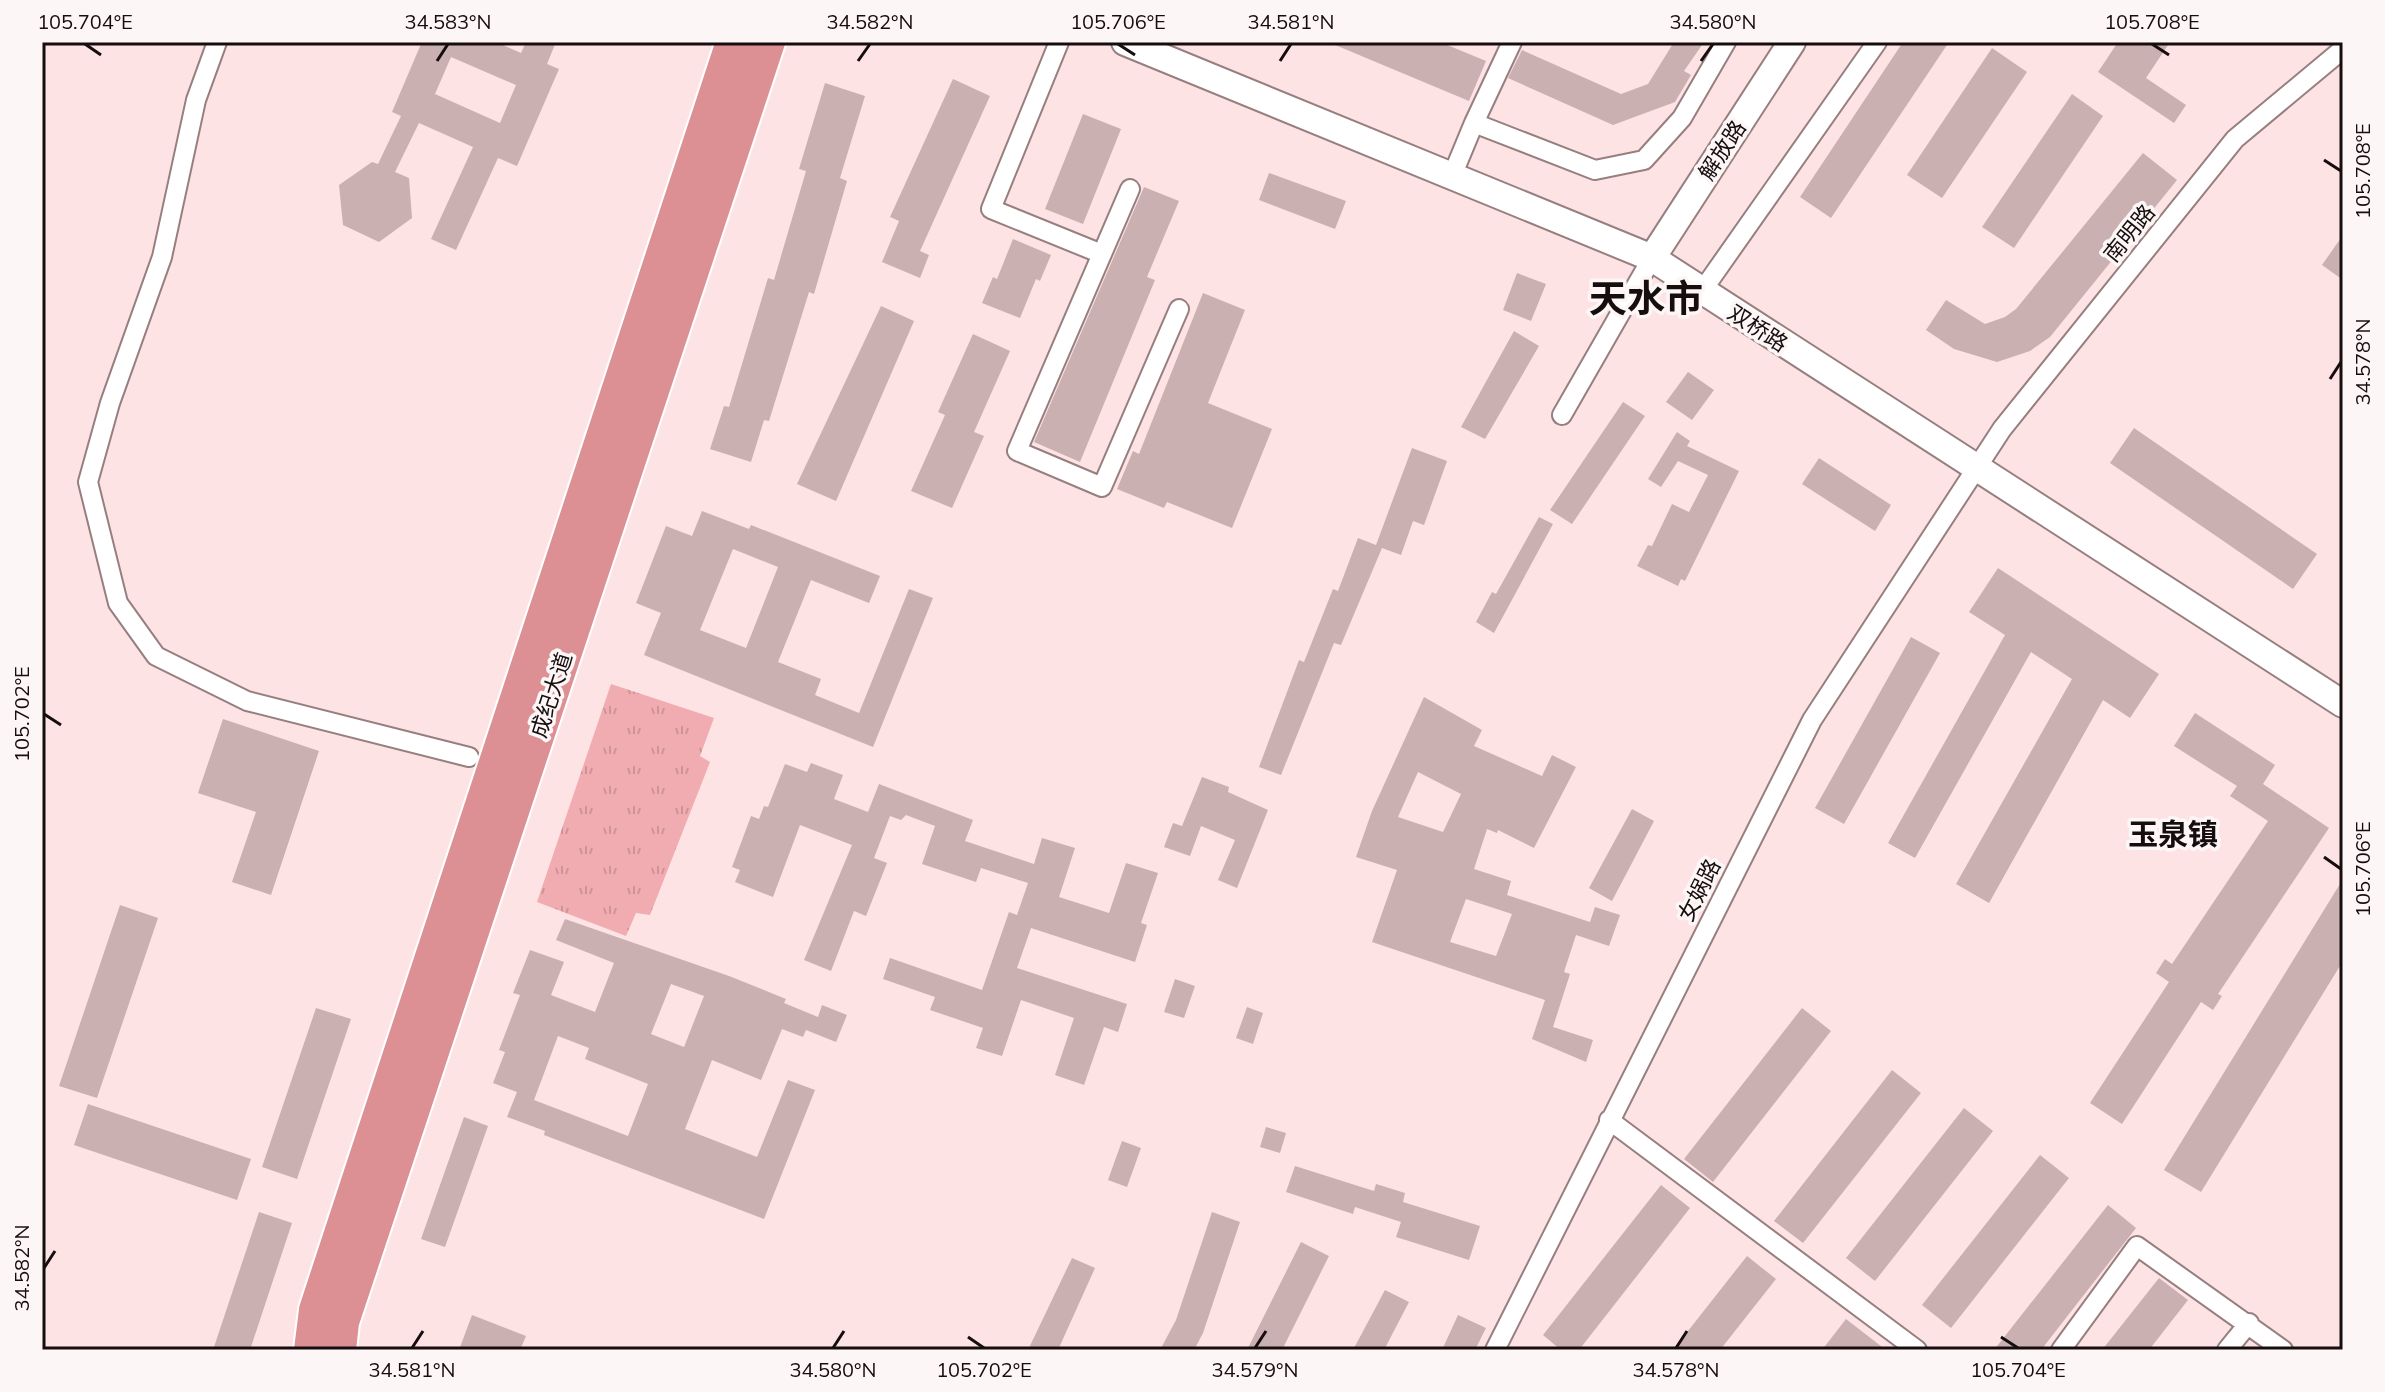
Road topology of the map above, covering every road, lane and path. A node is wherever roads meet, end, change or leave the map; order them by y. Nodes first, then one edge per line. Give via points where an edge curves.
1 (217, 42) edge
2 (733, 42) edge
3 (768, 42) edge
4 (1059, 42) edge
5 (1125, 42) edge
6 (1512, 42) edge
7 (1726, 42) edge
8 (1792, 42) edge
9 (1877, 42) edge
10 (2343, 49) edge
11 (1474, 123) junction
12 (1452, 176) junction
13 (1130, 189) dead end
14 (1102, 254) junction
15 (1652, 258) junction
16 (1702, 291) junction
17 (1179, 309) dead end
18 (1562, 415) dead end
19 (1975, 469) junction
20 (2343, 704) edge
21 (469, 757) dead end
22 (1609, 1120) junction
23 (2249, 1323) junction
24 (311, 1350) edge
25 (339, 1350) edge
26 (1495, 1350) edge
27 (1917, 1350) edge
28 (2061, 1350) edge
29 (2227, 1350) edge
30 (2283, 1350) edge

1 - 21 street via 196,100 162,257 88,482 118,603 156,656 247,701
2 - 24 highway, 成纪大道 via 320,1295
3 - 25 highway, 成纪大道 via 342,1322
4 - 14 street via 991,209
5 - 12 main road, 双桥路
6 - 11 street
7 - 11 street via 1682,118 1644,160 1595,170
8 - 15 main road, 解放路
9 - 16 street
10 - 19 street, 南明路 via 2235,139
11 - 12 street
12 - 15 main road, 双桥路
13 - 14 street
14 - 17 street via 1017,451 1102,487
15 - 16 main road, 双桥路
15 - 18 street
16 - 19 main road, 双桥路
19 - 20 main road, 双桥路
19 - 22 street, 女娲路 via 1812,720
22 - 26 street, 女娲路
22 - 27 street
23 - 28 street via 2137,1246
23 - 29 street
23 - 30 street

